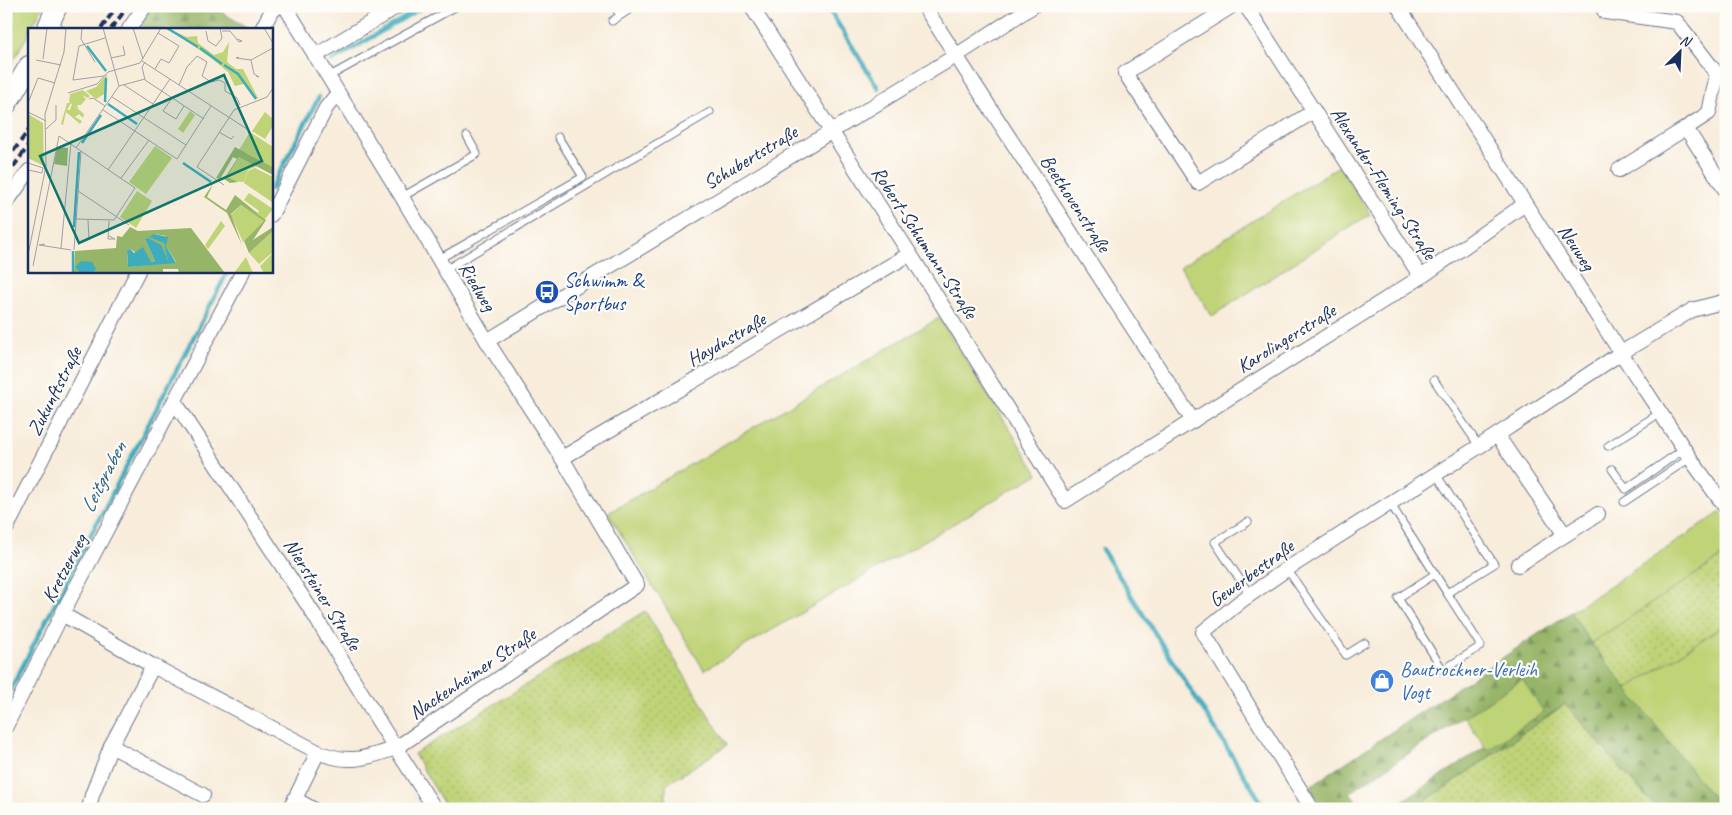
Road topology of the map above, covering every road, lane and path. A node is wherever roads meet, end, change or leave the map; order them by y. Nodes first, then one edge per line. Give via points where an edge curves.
1 (145, 6) edge
2 (279, 6) edge
3 (285, 6) edge
4 (398, 6) edge
5 (457, 6) edge
6 (614, 6) edge
7 (635, 6) edge
8 (751, 6) edge
9 (924, 6) edge
10 (1034, 6) edge
11 (1232, 6) edge
12 (1246, 6) edge
13 (1398, 6) edge
14 (1602, 6) edge
15 (1663, 13) edge
16 (620, 15) junction
17 (612, 21) dead end
18 (130, 28) edge
19 (263, 28) edge
20 (957, 55) junction
21 (315, 56) junction
22 (28, 68) edge
23 (328, 77) junction
24 (340, 95) junction
25 (6, 105) edge
26 (1314, 111) junction
27 (710, 112) dead end
28 (1686, 128) junction
29 (830, 131) junction
30 (467, 136) dead end
31 (558, 137) dead end
32 (1619, 170) dead end
33 (28, 172) edge
34 (1726, 192) edge
35 (402, 197) junction
36 (6, 203) edge
37 (1525, 204) junction
38 (272, 213) edge
39 (910, 254) junction
40 (442, 264) junction
41 (137, 272) edge
42 (242, 272) edge
43 (1421, 277) junction
44 (1726, 301) edge
45 (487, 341) junction
46 (1621, 353) junction
47 (1434, 380) dead end
48 (175, 402) junction
49 (1660, 412) junction
50 (1193, 421) junction
51 (1497, 435) junction
52 (1479, 446) junction
53 (1608, 446) dead end
54 (1687, 453) junction
55 (562, 458) junction
56 (1612, 469) dead end
57 (1436, 474) junction
58 (1065, 501) joint
59 (1624, 502) dead end
60 (1390, 503) junction
61 (1726, 508) edge
62 (1598, 514) dead end
63 (1248, 522) dead end
64 (6, 529) edge
65 (1565, 536) junction
66 (1518, 565) dead end
67 (1286, 570) junction
68 (1435, 574) junction
69 (637, 586) joint
70 (1447, 593) junction
71 (1250, 594) junction
72 (62, 614) junction
73 (1365, 643) dead end
74 (153, 666) junction
75 (6, 726) edge
76 (111, 746) junction
77 (396, 748) junction
78 (318, 752) junction
79 (203, 795) dead end
80 (292, 804) edge
81 (89, 809) edge
82 (313, 809) edge
83 (436, 809) edge
84 (1312, 809) edge

1 - 18 street
2 - 19 street
3 - 21 street, Riedweg
4 - 21 street
5 - 23 lane
6 - 16 lane
7 - 16 lane
8 - 29 street, Robert-Schumann-Straße
9 - 20 street, Beethovenstraße
10 - 20 street, Schubertstraße
11 - 26 street, Alexander-Fleming-Straße via 1125,73 1198,183
12 - 26 street, Alexander-Fleming-Straße
13 - 37 street, Neuweg
14 - 15 street via 1605,12
15 - 28 street via 1677,22 1717,74 1709,113
16 - 17 lane
20 - 29 street, Schubertstraße
20 - 50 street, Beethovenstraße
21 - 23 street, Riedweg
22 - 25 main road
23 - 24 street, Riedweg
24 - 35 street, Riedweg
24 - 38 street via 326,108
26 - 43 street, Alexander-Fleming-Straße
27 - 40 lane
28 - 32 street
28 - 34 street
29 - 39 street, Robert-Schumann-Straße
29 - 45 street, Schubertstraße
30 - 35 lane via 477,154
31 - 40 lane via 583,177
33 - 36 street
35 - 40 street, Riedweg
37 - 43 street, Karolingerstraße
37 - 46 street, Neuweg
39 - 55 street, Haydnstraße
39 - 58 street, Robert-Schumann-Straße
40 - 45 street, Riedweg
41 - 64 street, Zukunftstraße
42 - 48 street, Kretzerweg
43 - 50 street, Karolingerstraße
44 - 46 street, Gewerbestraße via 1692,310
45 - 55 street, Riedweg
46 - 49 street, Neuweg
46 - 51 street, Gewerbestraße
47 - 52 lane
48 - 72 street, Kretzerweg
48 - 77 street, Niersteiner Straße via 313,613
49 - 53 lane
49 - 54 street, Neuweg
50 - 58 street, Karolingerstraße
51 - 52 street, Gewerbestraße
51 - 65 street
52 - 57 street, Gewerbestraße
54 - 56 lane via 1626,489
54 - 59 lane
54 - 61 street, Neuweg
55 - 69 street, Riedweg
57 - 60 street, Gewerbestraße
57 - 70 lane via 1494,564
60 - 67 street, Gewerbestraße
60 - 68 lane
62 - 65 street
63 - 71 lane via 1215,542
65 - 66 street
67 - 71 street, Gewerbestraße
67 - 73 lane via 1346,655
68 - 70 lane
68 - 70 lane via 1398,598 1443,670 1481,646
69 - 77 street, Nackenheimer Straße
71 - 84 street, Gewerbestraße via 1203,632
72 - 74 street, Nackenheimer Straße
72 - 75 street, Kretzerweg
74 - 76 street
74 - 78 street, Nackenheimer Straße
76 - 79 street
76 - 81 street
77 - 78 street, Nackenheimer Straße via 357,759 333,758
77 - 83 street, Niersteiner Straße
78 - 80 street
80 - 82 street

